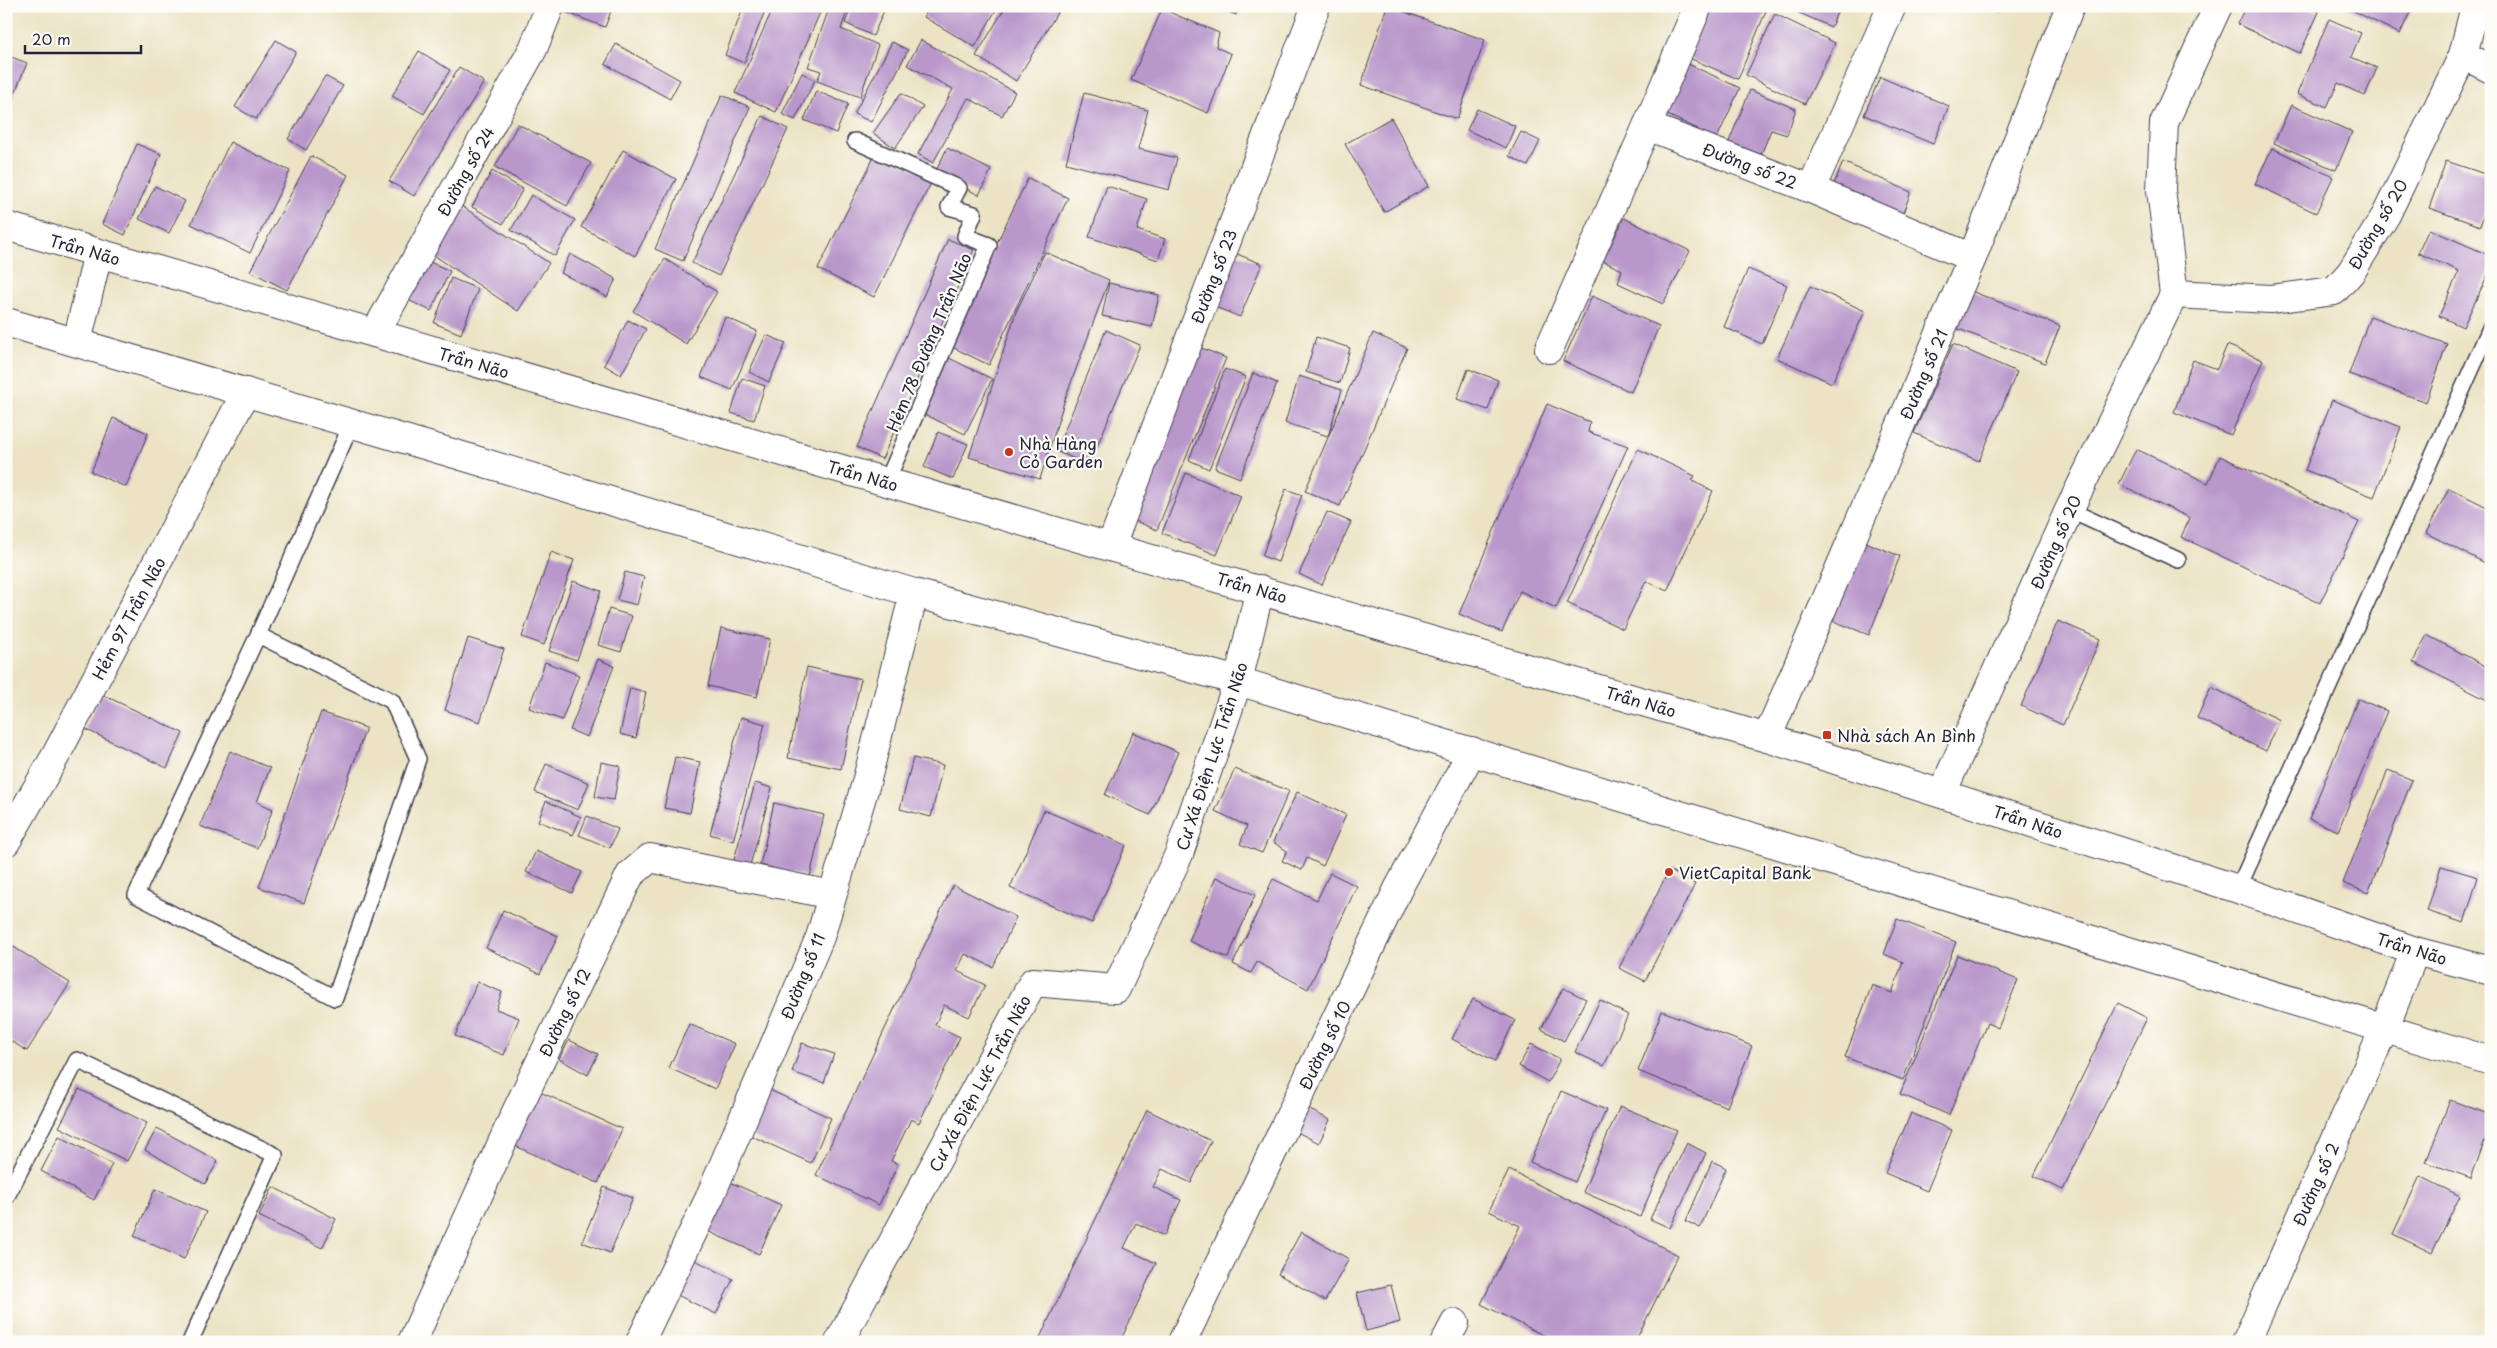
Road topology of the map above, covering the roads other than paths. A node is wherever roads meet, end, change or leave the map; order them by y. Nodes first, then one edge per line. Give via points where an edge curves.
1 (550, 6) edge
2 (1316, 6) edge
3 (1698, 6) edge
4 (1892, 6) edge
5 (2070, 6) edge
6 (2218, 6) edge
7 (2475, 6) edge
8 (2462, 55) junction
9 (2491, 69) edge
10 (1647, 126) junction
11 (855, 141) dead end
12 (1811, 188) junction
13 (6, 226) edge
14 (98, 253) junction
15 (1972, 258) junction
16 (2174, 294) junction
17 (6, 322) edge
18 (2491, 326) edge
19 (376, 333) junction
20 (77, 342) junction
21 (1549, 349) dead end
22 (246, 392) junction
23 (352, 424) junction
24 (886, 481) junction
25 (2069, 510) junction
26 (1111, 546) junction
27 (2178, 560) dead end
28 (1260, 589) junction
29 (914, 593) junction
30 (258, 635) junction
31 (1238, 681) junction
32 (1767, 738) junction
33 (1472, 751) junction
34 (1942, 793) junction
35 (6, 841) edge
36 (2238, 889) junction
37 (832, 895) junction
38 (2415, 950) junction
39 (2491, 971) edge
40 (2384, 1027) junction
41 (2491, 1061) edge
42 (6, 1198) edge
43 (190, 1342) edge
44 (412, 1342) edge
45 (640, 1342) edge
46 (839, 1342) edge
47 (1182, 1342) edge
48 (2246, 1342) edge

1 - 19 street, Đường số 24 via 533,49
2 - 26 street, Đường số 23
3 - 10 street
4 - 12 street
5 - 15 street, Đường số 21
6 - 16 street via 2164,123 2161,190
7 - 8 street, Đường số 20
8 - 9 street
8 - 16 street, Đường số 20 via 2386,215 2351,272 2334,291 2271,298
10 - 12 street, Đường số 22
10 - 21 street
11 - 24 lane, Hẻm 78 Đường Trần Não via 959,188 949,207 974,214 965,236 989,245
12 - 15 street, Đường số 22
13 - 14 street, Trần Não
14 - 19 street, Trần Não
14 - 20 street
15 - 32 street, Đường số 21
16 - 25 street, Đường số 20
17 - 20 street
18 - 36 lane
19 - 24 street, Trần Não
20 - 22 street
22 - 23 street
22 - 35 street, Hẻm 97 Trần Não via 56,755
23 - 29 street
23 - 30 lane
24 - 26 street, Trần Não
25 - 27 lane
25 - 34 street, Đường số 20
26 - 28 street, Trần Não
28 - 31 street, Cư Xá Điện Lực Trần Não
28 - 32 street, Trần Não
29 - 31 street
29 - 37 street, Đường số 11 via 866,783
30 - 30 lane via 136,895 335,998 418,759 392,701
31 - 33 street
31 - 46 street, Cư Xá Điện Lực Trần Não via 1179,854 1116,989 1033,982
32 - 34 street, Trần Não
33 - 40 street
33 - 47 street, Đường số 10 via 1400,887
34 - 36 street, Trần Não
36 - 38 street, Trần Não
37 - 44 street, Đường số 12 via 650,858 630,876 515,1114
37 - 45 street, Đường số 11 via 820,937 709,1198
38 - 39 street, Trần Não
38 - 40 street, Đường số 2
40 - 41 street
40 - 48 street, Đường số 2
42 - 43 lane via 76,1060 275,1155

